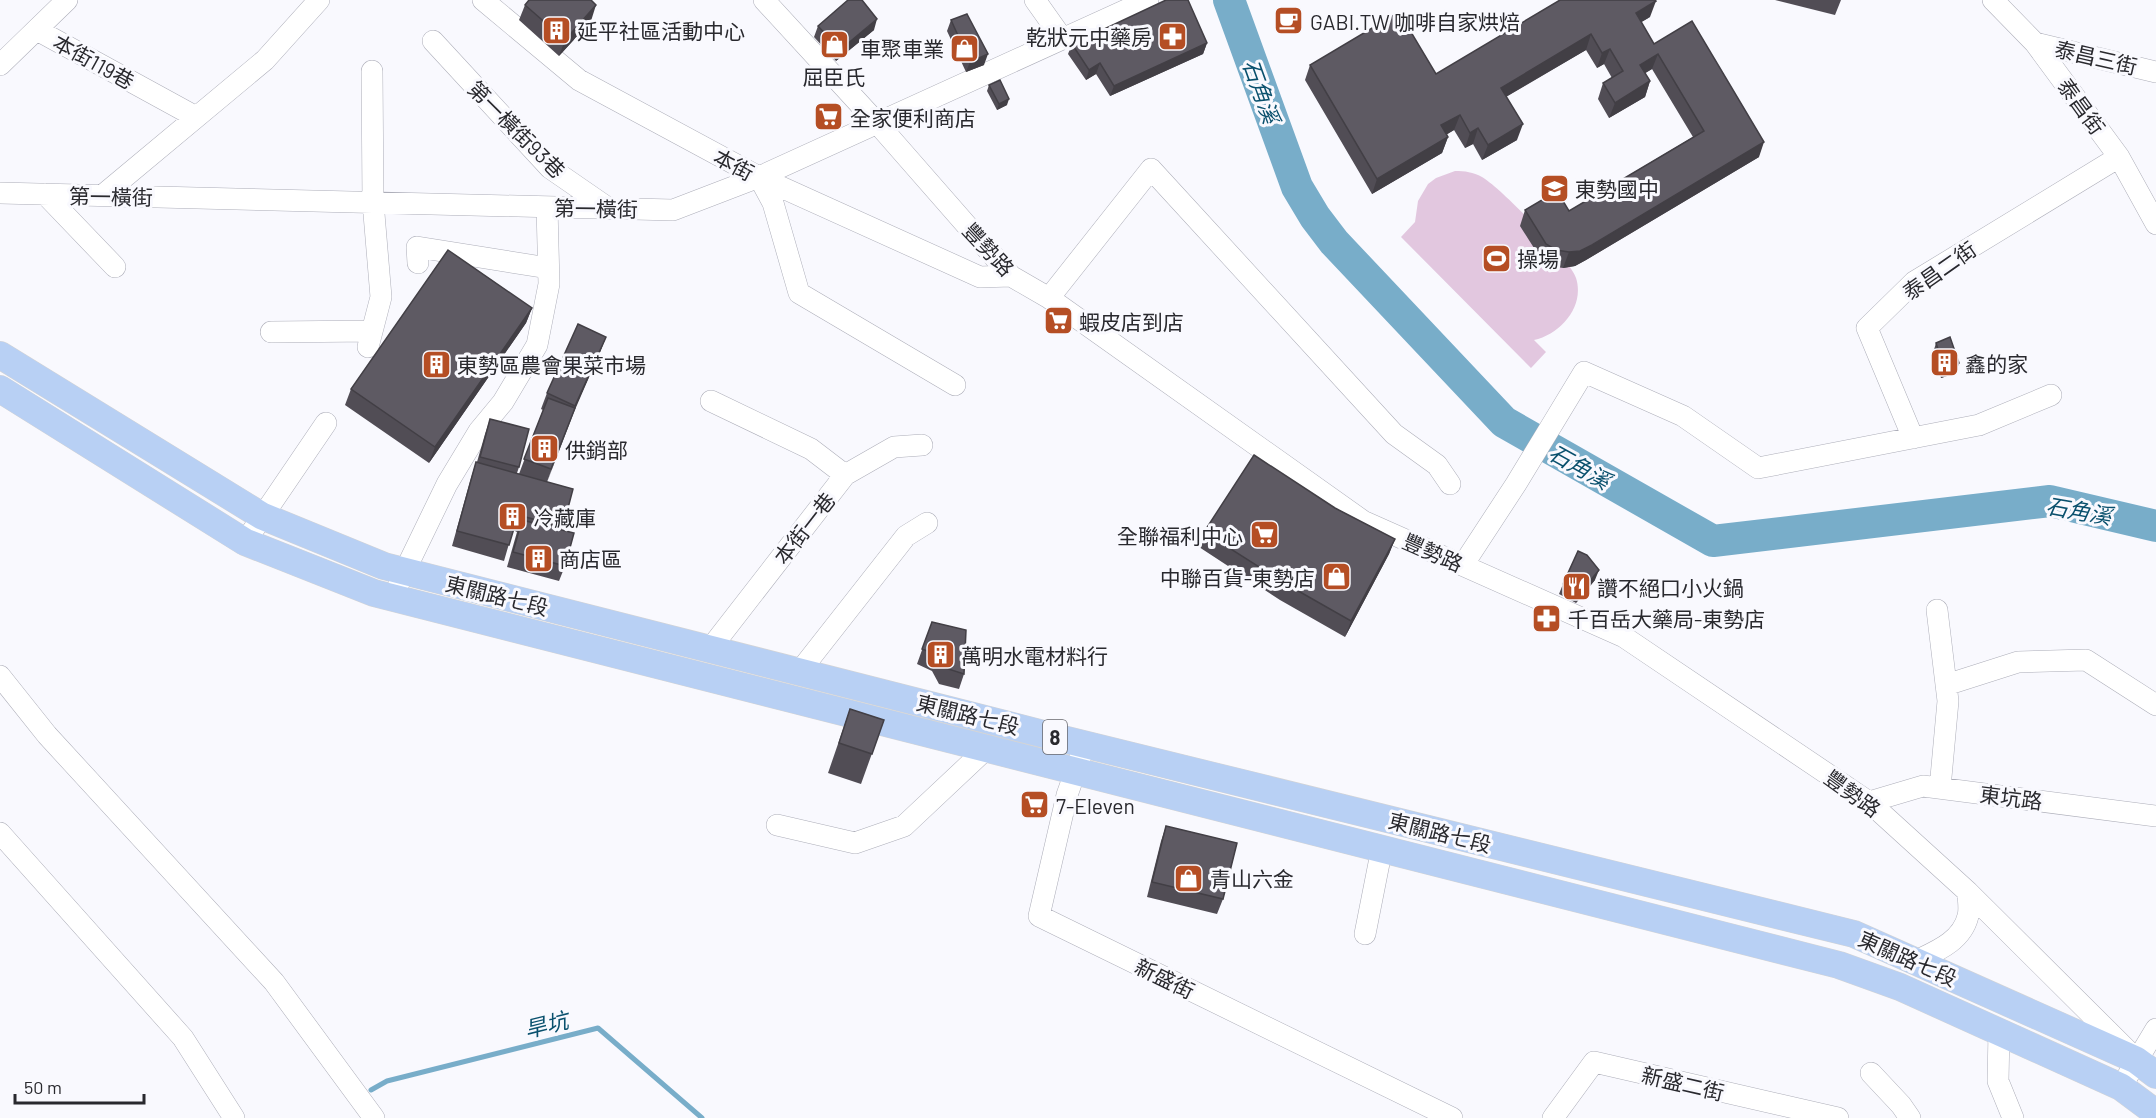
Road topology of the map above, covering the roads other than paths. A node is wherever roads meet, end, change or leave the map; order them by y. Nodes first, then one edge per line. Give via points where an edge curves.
1 (67, 0) edge
2 (319, 0) edge
3 (483, 0) edge
4 (764, 0) edge
5 (1035, 0) edge
6 (1148, 0) edge
7 (1993, 0) edge
8 (37, 30) junction
9 (1062, 38) junction
10 (433, 41) dead end
11 (2035, 43) junction
12 (0, 65) edge
13 (372, 71) dead end
14 (2156, 72) edge
15 (196, 117) junction
16 (878, 124) junction
17 (2119, 157) junction
18 (759, 177) junction
19 (0, 193) edge
20 (45, 194) junction
21 (103, 195) junction
22 (373, 202) junction
23 (547, 207) junction
24 (608, 208) junction
25 (2156, 224) edge
26 (418, 264) dead end
27 (115, 267) dead end
28 (548, 268) junction
29 (1011, 276) junction
30 (1049, 298) junction
31 (271, 332) dead end
32 (0, 355) edge
33 (955, 386) dead end
34 (0, 388) edge
35 (2051, 395) dead end
36 (711, 401) dead end
37 (326, 423) dead end
38 (1913, 438) junction
39 (922, 446) dead end
40 (845, 475) junction
41 (1450, 484) dead end
42 (262, 516) junction
43 (927, 523) dead end
44 (245, 542) junction
45 (1462, 565) junction
46 (405, 571) junction
47 (393, 597) junction
48 (1937, 610) dead end
49 (710, 649) junction
50 (800, 671) junction
51 (0, 676) edge
52 (1946, 685) junction
53 (2156, 705) edge
54 (1085, 744) junction
55 (987, 748) junction
56 (1076, 770) junction
57 (1940, 788) junction
58 (1869, 802) junction
59 (2156, 816) edge
60 (777, 825) dead end
61 (0, 833) edge
62 (1382, 848) junction
63 (1968, 892) junction
64 (1365, 934) dead end
65 (1916, 961) junction
66 (2156, 1029) edge
67 (1999, 1032) junction
68 (2146, 1067) edge
69 (1871, 1073) dead end
70 (2121, 1087) junction
71 (2156, 1113) edge
72 (234, 1118) edge
73 (374, 1118) edge
74 (1452, 1118) edge
75 (1553, 1118) edge
76 (1838, 1118) edge
77 (1910, 1118) edge
78 (2013, 1118) edge

1 - 8 street
2 - 15 street via 265,60
3 - 18 street, 本街 via 579,80
4 - 16 street, 豐勢路
5 - 9 street
6 - 9 street, 第一橫街
7 - 11 street, 泰昌街
8 - 12 street, 本街119巷
8 - 15 street, 本街119巷
9 - 16 street, 第一橫街
10 - 24 street, 第一橫街93巷 via 550,168
11 - 14 street, 泰昌三街
11 - 17 street, 泰昌街
13 - 22 street
15 - 21 street
16 - 18 street, 第一橫街
16 - 29 street, 豐勢路
17 - 25 street, 泰昌街
17 - 38 street, 泰昌二街 via 1914,282 1867,328
18 - 24 street, 第一橫街 via 673,210
18 - 29 street, 本街 via 980,277
18 - 33 street via 773,203 799,293
19 - 20 street, 第一橫街
20 - 21 street, 第一橫街
20 - 27 street
21 - 22 street, 第一橫街
22 - 23 street, 第一橫街
22 - 31 street via 381,297 370,340
23 - 24 street, 第一橫街
23 - 28 street
26 - 28 street via 417,247
28 - 46 street via 549,284 537,345 447,484
29 - 30 street, 豐勢路
30 - 41 street via 1151,170 1394,434 1437,465
30 - 45 street, 豐勢路 via 1363,521
32 - 42 main road, 東關路七段 / 8
34 - 44 main road, 東關路七段 / 8
35 - 38 street via 1979,425
36 - 40 street via 811,449
37 - 42 street
38 - 45 street via 1758,468 1683,416 1584,372
39 - 40 street, 本街一巷 via 894,447
40 - 49 street, 本街一巷
42 - 44 street
42 - 46 main road, 東關路七段 / 8
43 - 50 street via 906,536
44 - 47 main road, 東關路七段 / 8
45 - 58 street, 豐勢路 via 1624,637
46 - 47 street
46 - 49 main road, 東關路七段 / 8
47 - 55 main road, 東關路七段 / 8
48 - 52 street
49 - 50 main road, 東關路七段 / 8
50 - 54 main road, 東關路七段 / 8
51 - 73 street via 47,735 274,982
52 - 53 street via 2018,662 2086,660
52 - 57 street
54 - 56 street, 新盛街
54 - 65 main road, 東關路七段 / 8 via 1854,934
55 - 56 main road, 東關路七段 / 8
55 - 60 street via 904,826 855,843
56 - 62 main road, 東關路七段 / 8
56 - 74 street, 新盛街 via 1039,916
57 - 58 street, 東坑路 via 1923,786
57 - 59 street, 東坑路
58 - 63 street, 豐勢路
61 - 72 street via 183,1038
62 - 64 street
62 - 67 main road, 東關路七段 / 8 via 1839,965 1900,987
63 - 65 street via 1968,916 1958,936
63 - 68 street, 豐勢路
65 - 68 main road, 東關路七段 / 8
66 - 68 street
67 - 70 main road, 東關路七段 / 8
67 - 78 street via 1998,1080
68 - 70 street
69 - 77 street
70 - 71 main road, 8
75 - 76 street, 新盛二街 via 1594,1062

